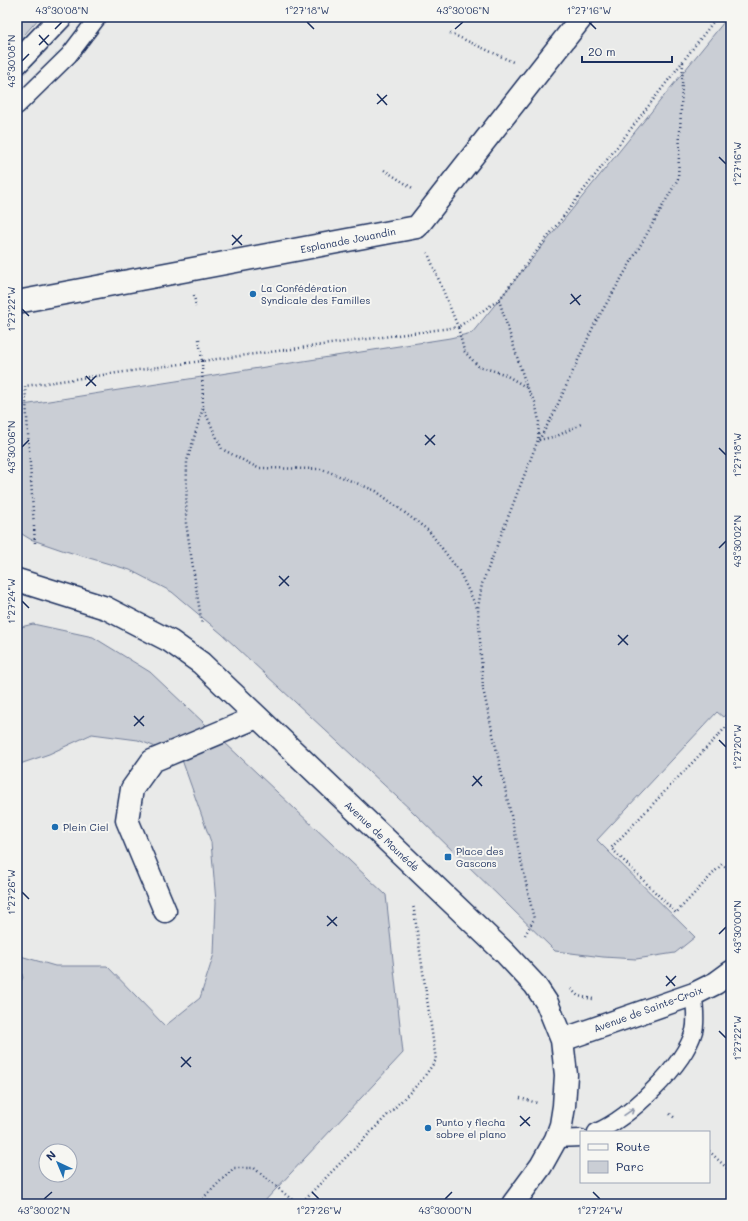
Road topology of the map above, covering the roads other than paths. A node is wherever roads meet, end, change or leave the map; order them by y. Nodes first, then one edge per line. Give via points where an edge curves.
1 (61, 17) edge
2 (98, 17) edge
3 (582, 17) edge
4 (17, 63) edge
5 (17, 106) edge
6 (17, 302) edge
7 (17, 580) edge
8 (257, 717) junction
9 (165, 911) dead end
10 (731, 972) edge
11 (694, 994) junction
12 (562, 1040) junction
13 (598, 1131) edge
14 (580, 1138) edge
15 (556, 1139) junction
16 (513, 1204) edge

1 - 4 street
2 - 5 lane via 69,55
3 - 6 street, Esplanade Jouandin via 417,227
7 - 8 street, Avenue de Mounédé via 106,608 170,642 201,663
8 - 9 street via 152,761 132,789 127,820
8 - 12 street, Avenue de Mounédé via 505,953 535,985 547,1003
10 - 11 street, Avenue de Sainte-Croix
11 - 12 street, Avenue de Sainte-Croix
13 -> 11 lane via 635,1108 685,1052 694,1031
12 - 15 street, Avenue de Mounédé via 566,1076 565,1098
14 - 15 lane
15 - 16 street, Avenue de Mounédé via 541,1166

